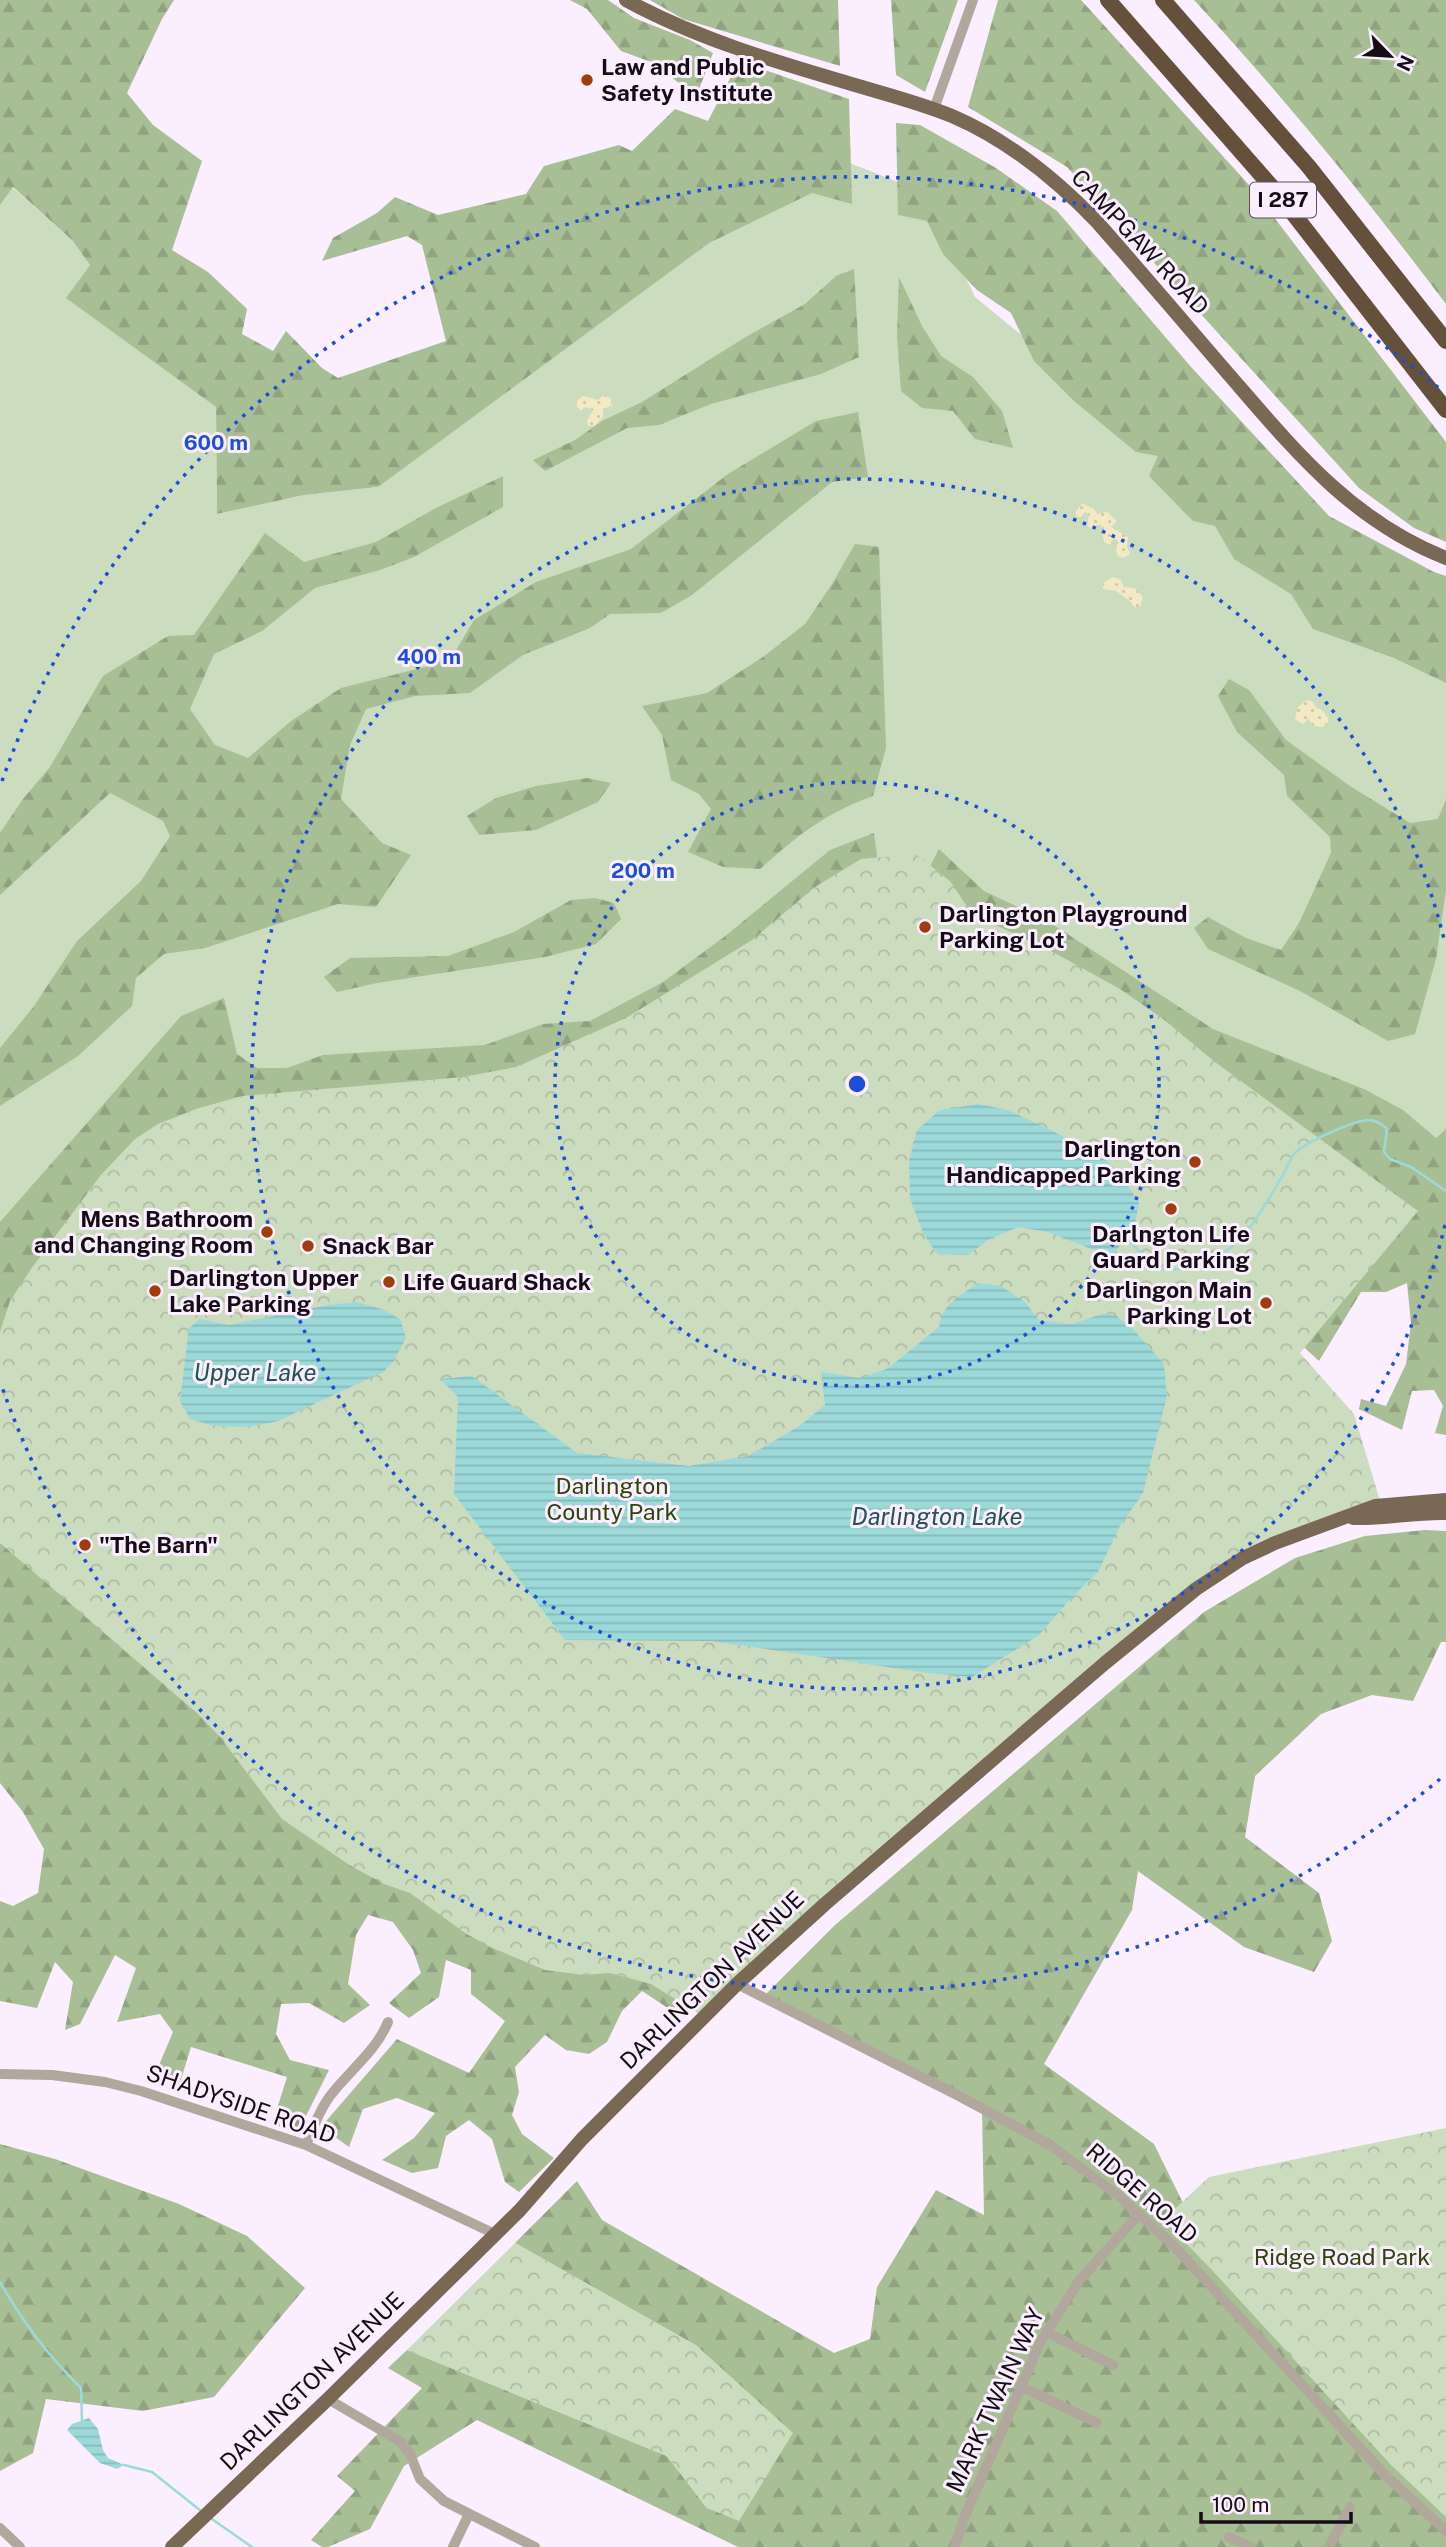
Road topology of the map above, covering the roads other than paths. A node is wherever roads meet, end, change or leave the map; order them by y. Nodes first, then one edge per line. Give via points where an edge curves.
1 (626, 0) edge
2 (973, 0) edge
3 (1108, 0) edge
4 (1163, 0) edge
5 (934, 109) junction
6 (1446, 341) edge
7 (1446, 410) edge
8 (1446, 558) edge
9 (1446, 1500) edge
10 (1446, 1513) edge
11 (1341, 1518) junction
12 (737, 1984) junction
13 (388, 2022) dead end
14 (0, 2074) edge
15 (306, 2144) junction
16 (1139, 2214) junction
17 (495, 2234) junction
18 (1046, 2332) junction
19 (1113, 2365) dead end
20 (1020, 2386) junction
21 (328, 2399) junction
22 (1097, 2423) dead end
23 (1350, 2507) dead end
24 (469, 2514) junction
25 (0, 2528) edge
26 (1446, 2531) edge
27 (1229, 2537) dead end
28 (20, 2547) edge
29 (172, 2547) edge
30 (453, 2547) edge
31 (535, 2547) edge
32 (955, 2547) edge
33 (1250, 2547) edge
34 (1329, 2547) edge

1 - 5 main road, CAMPGAW ROAD via 727,46
2 - 5 street
3 - 7 highway, I 287 via 1278,194
4 - 6 highway, I 287 via 1309,167
5 - 8 main road, CAMPGAW ROAD via 1006,145 1061,187 1098,223 1313,470 1372,519
9 - 11 main road, DARLINGTON AVENUE via 1389,1503
10 - 11 main road, DARLINGTON AVENUE
11 - 12 main road, DARLINGTON AVENUE via 1243,1558 1196,1589 1049,1710
12 - 16 street, RIDGE ROAD via 1050,2145
12 - 17 main road, DARLINGTON AVENUE via 582,2139
13 - 15 street via 381,2039 332,2093
14 - 15 street, SHADYSIDE ROAD via 105,2082
15 - 17 street, SHADYSIDE ROAD
16 - 18 street, MARK TWAIN WAY via 1079,2281
16 - 26 street, RIDGE ROAD via 1206,2279 1384,2474
17 - 21 main road, DARLINGTON AVENUE
18 - 19 street
18 - 20 street, MARK TWAIN WAY
20 - 22 street
20 - 32 street, MARK TWAIN WAY
21 - 24 street via 401,2442 431,2491
21 - 29 main road, DARLINGTON AVENUE
23 - 34 street
24 - 30 street
24 - 31 street
25 - 28 street
27 - 33 street

